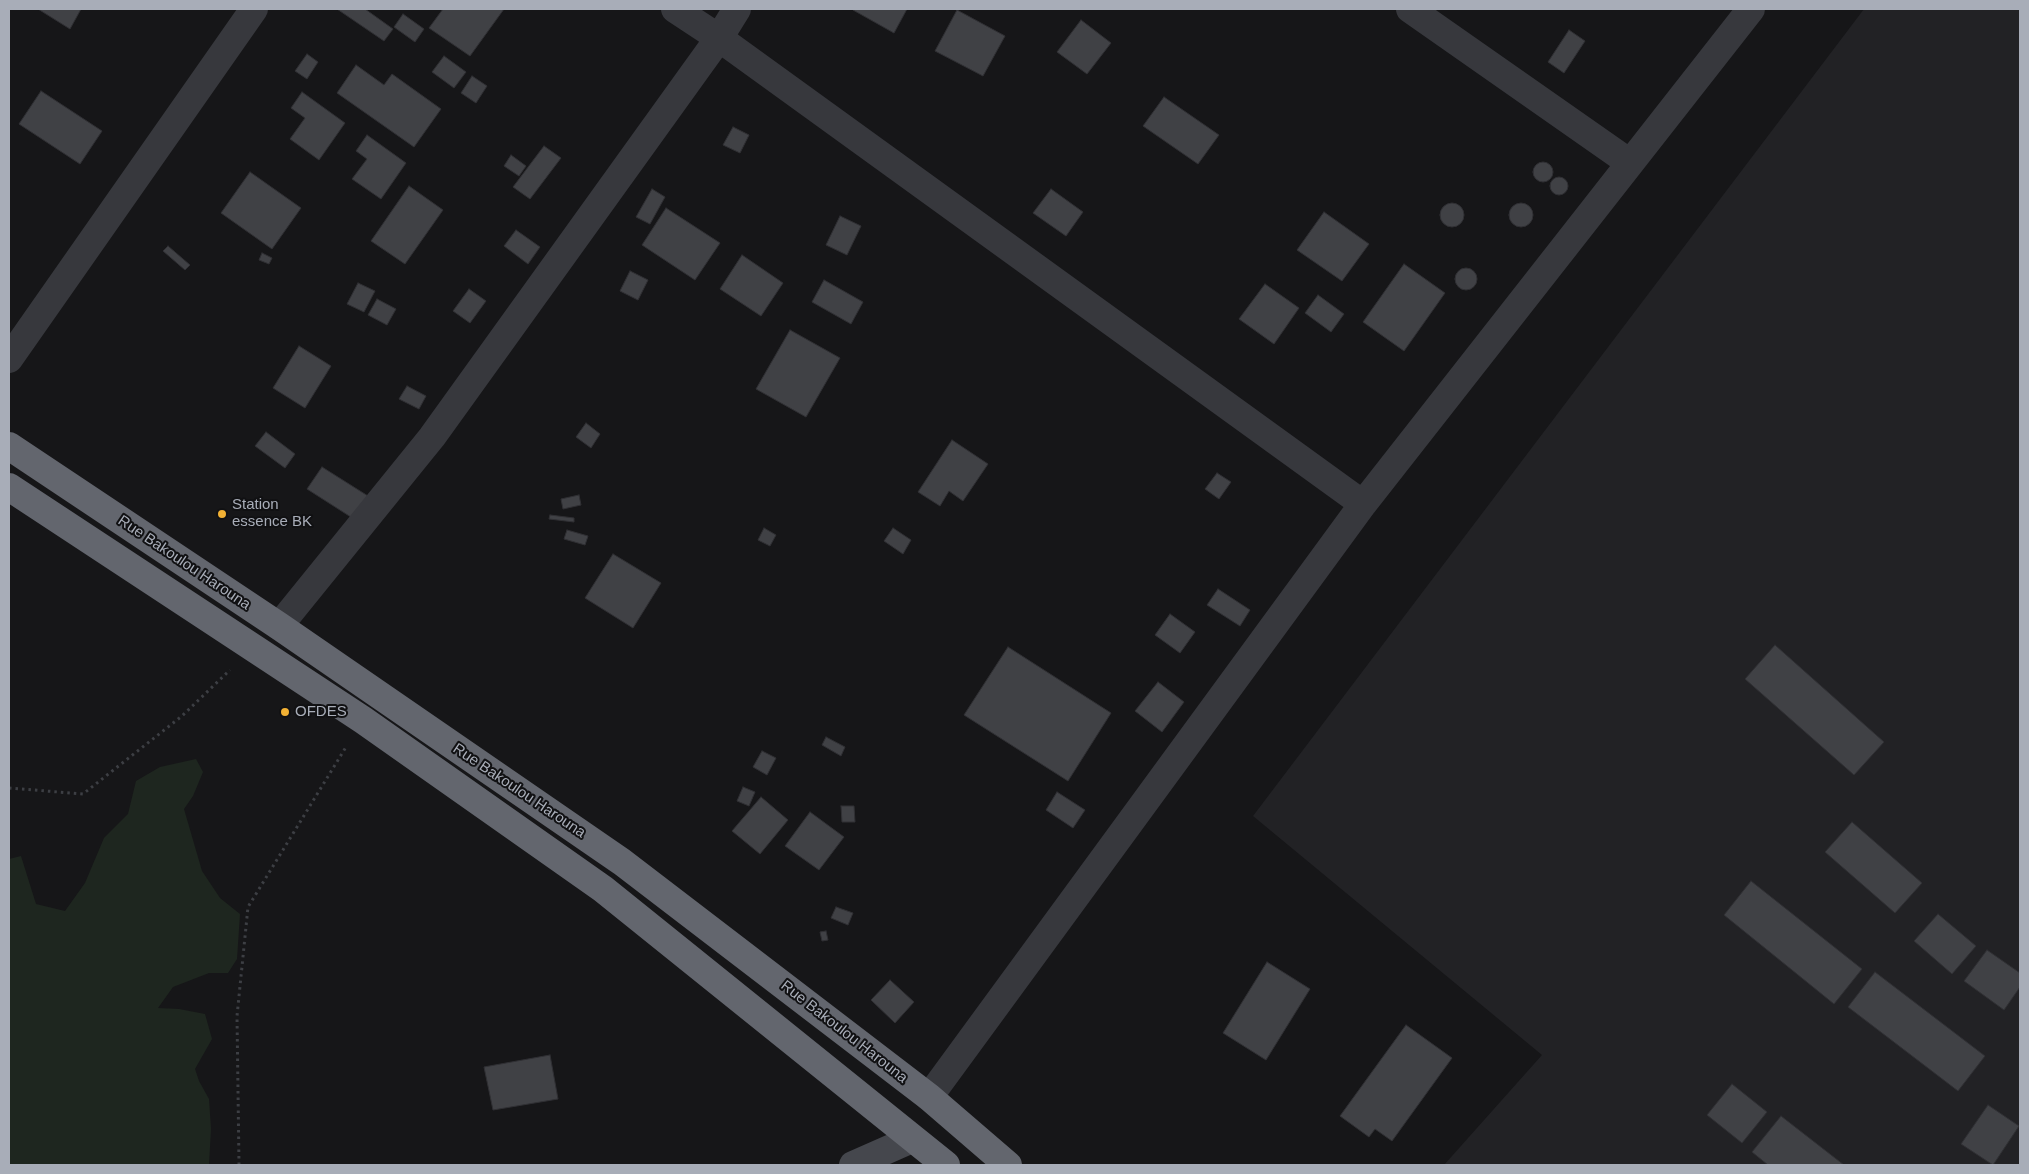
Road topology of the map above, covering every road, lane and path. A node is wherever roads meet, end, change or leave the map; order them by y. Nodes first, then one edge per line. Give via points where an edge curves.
1 (254, 9) edge
2 (675, 9) edge
3 (737, 9) edge
4 (1410, 9) edge
5 (1751, 9) edge
6 (719, 38) junction
7 (1630, 163) junction
8 (9, 359) edge
9 (9, 446) edge
10 (9, 487) edge
11 (1363, 504) junction
12 (279, 626) junction
13 (253, 648) junction
14 (363, 720) junction
15 (9, 788) edge
16 (929, 1097) junction
17 (912, 1139) junction
18 (239, 1165) edge
19 (853, 1165) edge
20 (946, 1165) edge
21 (1008, 1165) edge

1 - 8 street
2 - 6 street
3 - 6 street
4 - 7 street
5 - 7 street
6 - 11 street
6 - 12 street via 432,436
7 - 11 street
9 - 12 highway, Rue Bakoulou Harouna
10 - 13 highway, Rue Bakoulou Harouna
11 - 16 street
12 - 16 highway, Rue Bakoulou Harouna via 622,862
13 - 14 highway, Rue Bakoulou Harouna
13 - 15 path via 182,716 83,794
14 - 17 highway, Rue Bakoulou Harouna via 603,889
14 - 18 path via 248,906 237,1016
16 - 21 highway, Rue Bakoulou Harouna
17 - 19 street
17 - 20 highway, Rue Bakoulou Harouna

